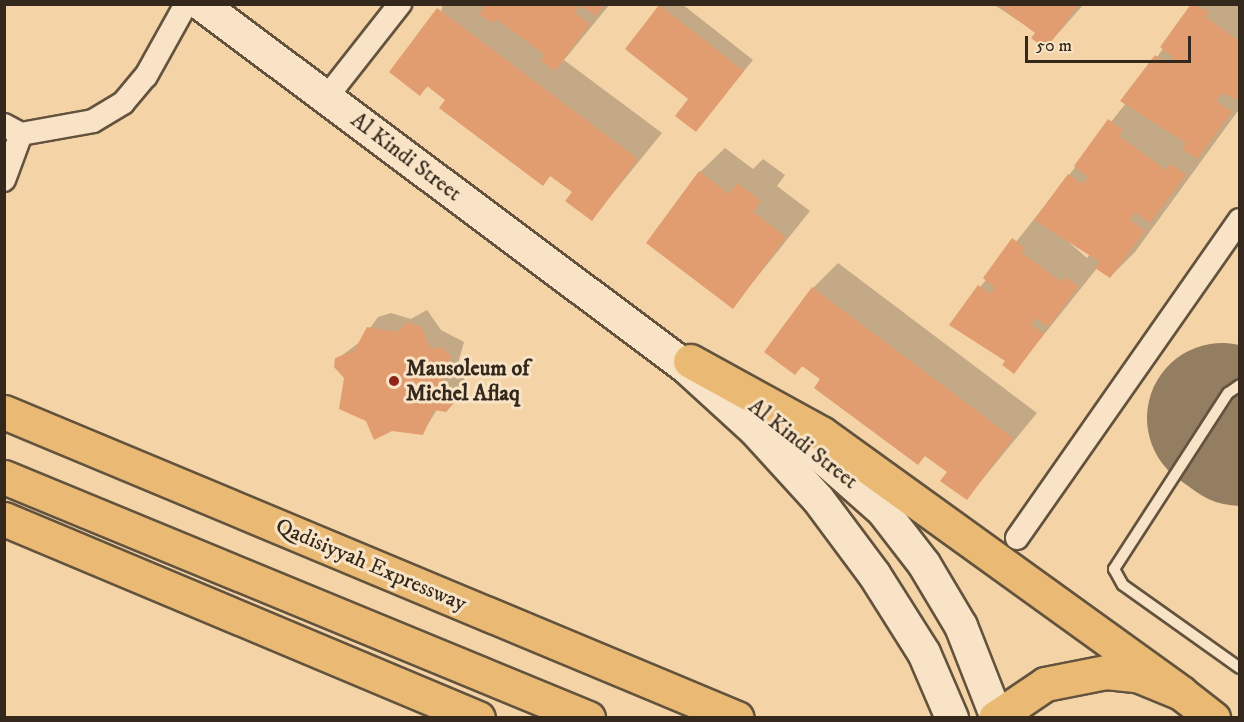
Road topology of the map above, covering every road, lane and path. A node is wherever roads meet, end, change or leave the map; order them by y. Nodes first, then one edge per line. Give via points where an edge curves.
1 (186, 4) edge
2 (201, 4) edge
3 (400, 4) edge
4 (326, 98) junction
5 (13, 129) edge
6 (4, 180) edge
7 (1239, 220) edge
8 (611, 310) junction
9 (690, 361) junction
10 (1239, 385) edge
11 (4, 412) edge
12 (4, 477) edge
13 (4, 519) edge
14 (1017, 538) dead end
15 (1239, 668) edge
16 (1181, 693) junction
17 (478, 717) edge
18 (588, 717) edge
19 (737, 717) edge
20 (952, 717) edge
21 (996, 717) edge
22 (1213, 717) edge

1 - 5 street via 146,76 123,103 93,121
2 - 4 street, Al Kindi Street
3 - 4 street
4 - 8 street, Al Kindi Street
5 - 6 street
7 - 14 street
8 - 9 street, Al Kindi Street
8 - 20 street, Al Kindi Street via 686,367 818,499 924,653
9 - 16 highway via 821,433
9 - 21 street, Al Kindi Street via 830,459 883,511 924,564 961,626
10 - 15 lane via 1228,393 1114,569 1124,585
11 - 19 highway, Qadisiyyah Expressway
12 - 18 highway
13 - 17 highway
16 - 21 highway via 1137,675 1073,675 1045,684
16 - 22 highway

